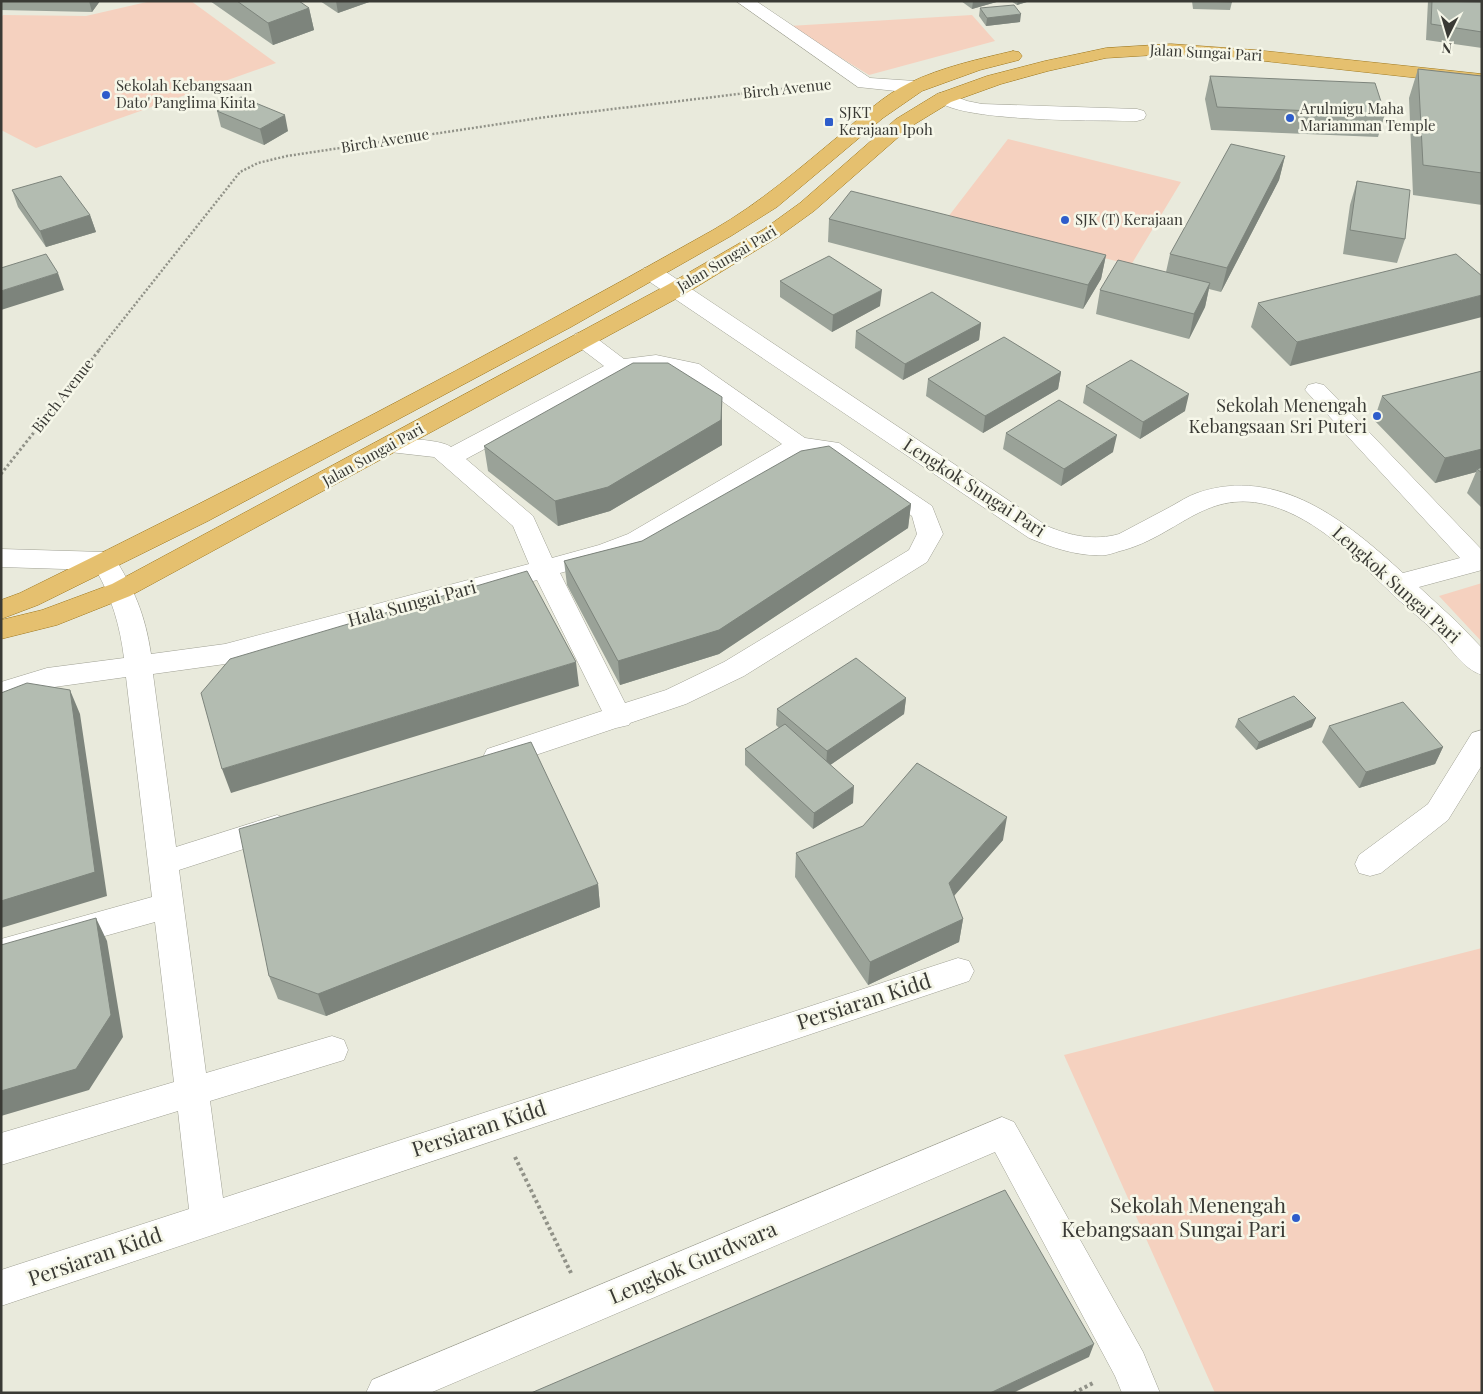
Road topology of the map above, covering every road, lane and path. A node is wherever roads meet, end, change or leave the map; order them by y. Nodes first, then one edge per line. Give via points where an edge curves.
1 (744, 1) edge
2 (1137, 34) dead end
3 (1119, 35) dead end
4 (1101, 37) dead end
5 (1026, 52) dead end
6 (1482, 66) edge
7 (1482, 80) edge
8 (865, 83) junction
9 (915, 87) junction
10 (944, 98) junction
11 (1137, 115) dead end
12 (814, 165) junction
13 (841, 176) junction
14 (652, 273) junction
15 (677, 289) junction
16 (583, 339) junction
17 (620, 367) junction
18 (1316, 390) dead end
19 (799, 445) junction
20 (389, 446) junction
21 (449, 458) junction
22 (1, 474) edge
23 (1, 558) edge
24 (104, 561) junction
25 (1480, 562) edge
26 (544, 568) junction
27 (1397, 584) junction
28 (121, 590) junction
29 (1, 610) edge
30 (1, 630) edge
31 (1482, 665) edge
32 (140, 666) junction
33 (1, 692) edge
34 (619, 718) junction
35 (1482, 741) edge
36 (476, 764) edge
37 (305, 818) edge
38 (162, 864) junction
39 (1370, 864) dead end
40 (167, 906) junction
41 (1, 952) edge
42 (958, 971) dead end
43 (332, 1050) dead end
44 (192, 1093) junction
45 (498, 1123) junction
46 (1, 1149) edge
47 (208, 1219) junction
48 (1, 1288) edge
49 (588, 1307) junction
50 (385, 1393) edge
51 (1141, 1393) edge

1 - 8 street
2 - 6 main road, Jalan Sungai Pari via 1207,35
3 - 4 main road
5 - 9 main road, Jalan Sungai Pari
7 - 10 main road, Jalan Sungai Pari via 1171,48 1106,53 1045,66
8 - 9 street
8 - 22 path, Birch Avenue via 824,84 546,117 258,163 240,172
9 - 12 main road, Jalan Sungai Pari
10 - 11 street via 982,110
10 - 13 main road, Jalan Sungai Pari via 903,123
12 - 13 main road
12 - 14 main road, Jalan Sungai Pari via 745,220
13 - 15 main road, Jalan Sungai Pari via 771,233
14 - 15 street, Lengkok Sungai Pari
14 - 24 main road, Jalan Sungai Pari via 344,439
15 - 16 main road, Jalan Sungai Pari
15 - 27 street, Lengkok Sungai Pari via 1038,532 1059,541 1107,546 1128,540 1204,499 1237,492 1277,499 1318,517 1364,552
16 - 17 street
16 - 20 main road, Jalan Sungai Pari
17 - 19 street via 656,362 691,368
17 - 21 street
18 - 25 street
19 - 26 street, Hala Sungai Pari via 638,540
19 - 34 street via 831,448 923,512 930,534 918,556 734,669 676,697
20 - 21 street via 440,450
20 - 28 main road, Jalan Sungai Pari
21 - 26 street via 524,522
23 - 24 street
24 - 28 street
24 - 29 main road, Jalan Sungai Pari
25 - 27 street
26 - 32 street, Hala Sungai Pari via 225,654
26 - 34 street
27 - 31 street, Lengkok Sungai Pari via 1448,629
28 - 30 main road, Jalan Sungai Pari via 48,618
28 - 32 street via 134,629
32 - 33 street, Hala Sungai Pari via 47,678
32 - 38 street
34 - 36 street
35 - 39 street via 1438,812
37 - 38 street
38 - 40 street
40 - 41 street
40 - 44 street
42 - 45 street, Persiaran Kidd
43 - 44 street
44 - 46 street
44 - 47 street
45 - 47 street, Persiaran Kidd
45 - 49 path
47 - 48 street, Persiaran Kidd
49 - 50 street, Lengkok Gurdwara
49 - 51 street, Lengkok Gurdwara via 1002,1134 1130,1366

